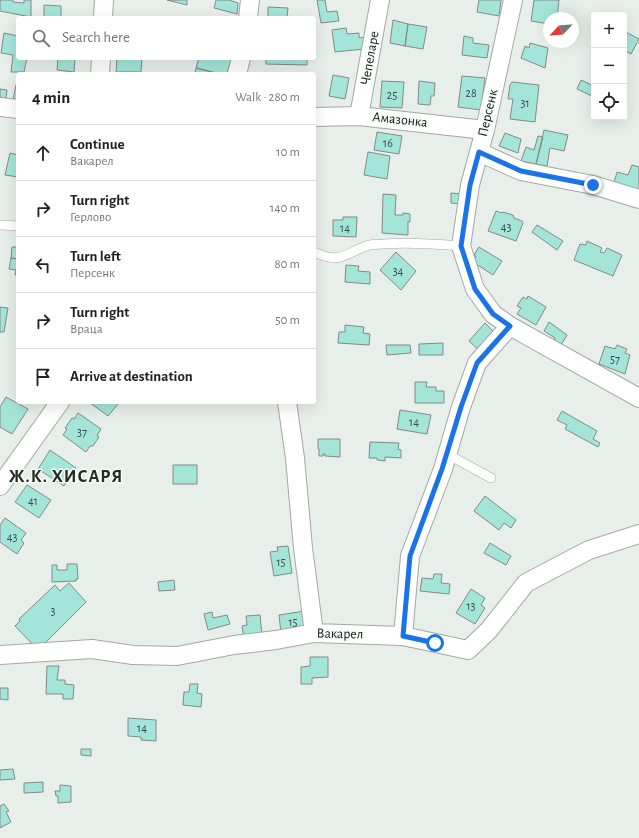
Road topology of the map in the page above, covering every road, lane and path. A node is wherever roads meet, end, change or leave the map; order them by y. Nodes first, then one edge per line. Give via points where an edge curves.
1 (104, 0) edge
2 (250, 0) edge
3 (380, 0) edge
4 (513, 0) edge
5 (103, 16) edge
6 (248, 16) edge
7 (101, 60) edge
8 (240, 60) edge
9 (100, 72) edge
10 (238, 72) edge
11 (0, 107) edge
12 (16, 110) edge
13 (359, 116) junction
14 (316, 117) edge
15 (485, 130) junction
16 (479, 152) junction
17 (639, 199) edge
18 (0, 225) edge
19 (16, 226) edge
20 (461, 246) junction
21 (316, 253) edge
22 (510, 326) junction
23 (639, 398) edge
24 (59, 404) edge
25 (287, 404) edge
26 (447, 454) junction
27 (491, 478) dead end
28 (0, 486) edge
29 (639, 534) edge
30 (314, 633) junction
31 (403, 636) junction
32 (0, 655) edge

1 - 5 street
2 - 6 street
3 - 13 street, Чепеларе
4 - 15 street, Персенк
7 - 9 street
8 - 10 street
11 - 12 street
13 - 14 street, Амазонка
13 - 15 street, Амазонка
15 - 16 street, Персенк
16 - 17 street via 521,171 593,185
16 - 20 street, Персенк via 470,185
18 - 19 lane
20 - 21 lane via 385,244 367,246 342,258 326,258
20 - 22 street, Персенк via 475,289 493,314
22 - 23 street, Персенк
22 - 26 street via 477,363
24 - 28 street
25 - 30 street
26 - 27 lane
26 - 31 street via 410,556
29 - 31 street, Вакарел via 589,550 526,583 489,630 468,650
30 - 31 street, Вакарел
30 - 32 street, Вакарел via 234,644 178,656 133,655 92,649

